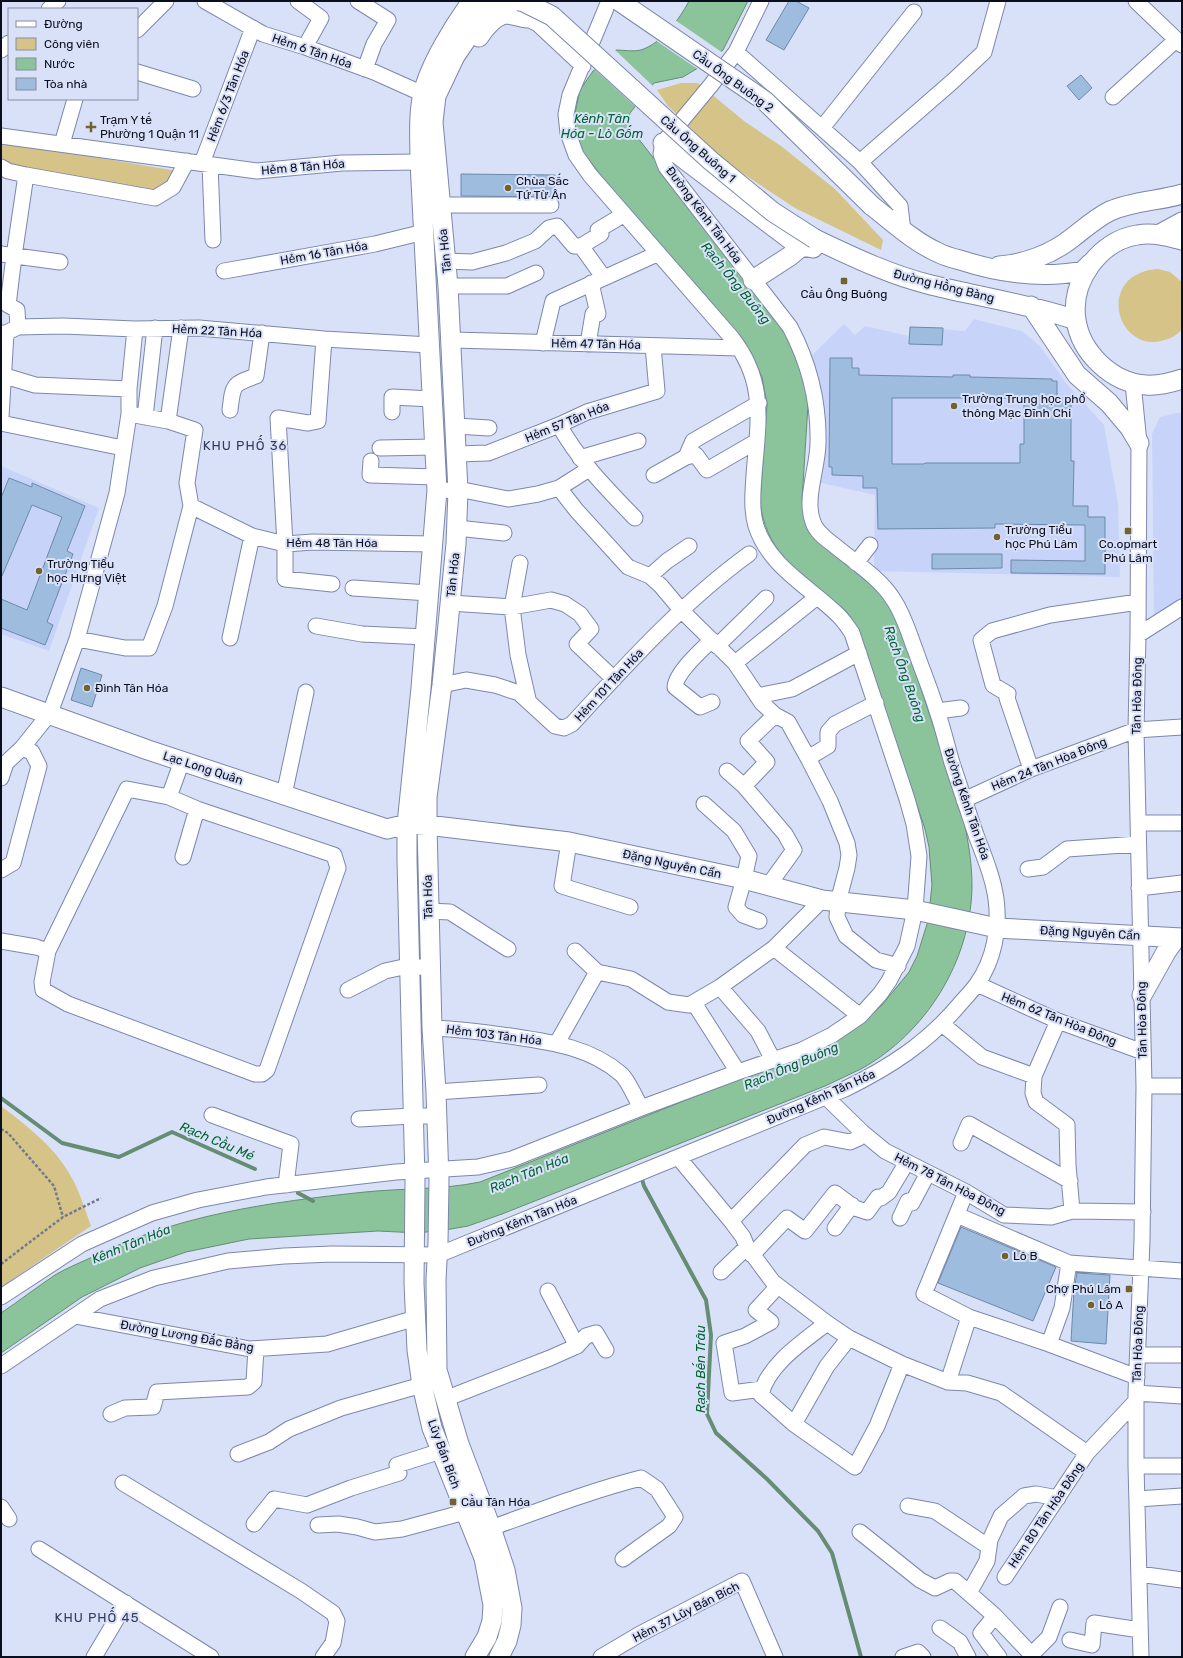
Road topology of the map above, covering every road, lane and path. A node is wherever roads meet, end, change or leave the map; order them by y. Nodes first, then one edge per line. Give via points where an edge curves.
1 (58, 1) edge
2 (166, 1) edge
3 (206, 1) edge
4 (298, 1) edge
5 (358, 1) edge
6 (472, 1) edge
7 (502, 1) edge
8 (506, 1) edge
9 (535, 1) edge
10 (609, 1) edge
11 (619, 1) edge
12 (761, 1) edge
13 (998, 1) edge
14 (1136, 1) edge
15 (50, 8) edge
16 (531, 12) edge
17 (914, 12) dead end
18 (253, 28) junction
19 (138, 29) edge
20 (1179, 42) edge
21 (305, 47) junction
22 (736, 52) junction
23 (583, 66) junction
24 (365, 68) junction
25 (138, 72) edge
26 (193, 89) dead end
27 (429, 95) junction
28 (1113, 97) dead end
29 (74, 100) edge
30 (433, 122) junction
31 (822, 128) junction
32 (1, 136) edge
33 (663, 143) junction
34 (62, 144) junction
35 (186, 161) junction
36 (420, 162) junction
37 (860, 162) junction
38 (206, 164) junction
39 (1, 167) edge
40 (26, 175) junction
41 (1182, 194) edge
42 (440, 205) junction
43 (551, 205) dead end
44 (623, 215) junction
45 (1182, 222) edge
46 (903, 231) junction
47 (424, 232) junction
48 (1160, 234) junction
49 (213, 240) dead end
50 (1182, 240) edge
51 (809, 242) junction
52 (581, 246) junction
53 (657, 254) junction
54 (7, 255) edge
55 (1095, 258) junction
56 (445, 261) junction
57 (60, 262) dead end
58 (987, 267) junction
59 (224, 271) dead end
60 (536, 273) dead end
61 (753, 280) junction
62 (597, 281) junction
63 (448, 286) junction
64 (1031, 306) junction
65 (1076, 320) junction
66 (155, 328) junction
67 (181, 328) junction
68 (135, 329) junction
69 (8, 331) edge
70 (262, 333) junction
71 (324, 339) junction
72 (452, 340) junction
73 (543, 343) junction
74 (588, 344) junction
75 (430, 345) junction
76 (654, 346) junction
77 (739, 348) junction
78 (4, 376) junction
79 (1182, 379) edge
80 (1133, 383) junction
81 (129, 389) junction
82 (432, 399) junction
83 (759, 403) junction
84 (230, 410) dead end
85 (392, 412) dead end
86 (129, 414) junction
87 (1, 417) edge
88 (145, 417) junction
89 (168, 421) junction
90 (1, 423) edge
91 (559, 425) junction
92 (456, 426) junction
93 (489, 428) dead end
94 (757, 441) junction
95 (638, 442) dead end
96 (1139, 443) junction
97 (435, 447) junction
98 (123, 448) junction
99 (457, 454) junction
100 (686, 457) junction
101 (584, 463) junction
102 (654, 475) dead end
103 (436, 483) junction
104 (559, 488) junction
105 (458, 491) junction
106 (191, 506) junction
107 (635, 518) dead end
108 (457, 528) junction
109 (504, 533) dead end
110 (252, 536) junction
111 (285, 544) junction
112 (433, 544) junction
113 (870, 545) dead end
114 (689, 546) dead end
115 (749, 554) dead end
116 (520, 563) dead end
117 (856, 563) junction
118 (650, 576) junction
119 (332, 584) dead end
120 (353, 588) dead end
121 (429, 593) junction
122 (817, 597) junction
123 (766, 598) dead end
124 (1138, 602) junction
125 (450, 603) junction
126 (512, 607) junction
127 (1182, 607) edge
128 (682, 611) junction
129 (316, 626) dead end
130 (1138, 635) junction
131 (425, 637) junction
132 (230, 638) dead end
133 (77, 639) junction
134 (714, 643) junction
135 (859, 653) junction
136 (735, 663) junction
137 (614, 679) junction
138 (442, 685) junction
139 (306, 692) dead end
140 (1, 696) edge
141 (757, 696) junction
142 (528, 699) junction
143 (712, 702) dead end
144 (876, 703) junction
145 (960, 708) dead end
146 (937, 711) junction
147 (50, 713) junction
148 (775, 715) junction
149 (1182, 727) edge
150 (1136, 730) junction
151 (22, 748) junction
152 (808, 758) junction
153 (182, 761) junction
154 (1030, 769) junction
155 (727, 771) dead end
156 (1, 778) edge
157 (744, 786) junction
158 (284, 795) junction
159 (168, 797) junction
160 (964, 800) junction
161 (704, 804) dead end
162 (197, 809) junction
163 (1138, 823) junction
164 (1182, 823) edge
165 (407, 824) junction
166 (427, 825) junction
167 (569, 842) junction
168 (1138, 844) junction
169 (183, 857) dead end
170 (1028, 869) dead end
171 (1, 870) edge
172 (744, 880) junction
173 (1182, 883) edge
174 (768, 886) junction
175 (1139, 888) junction
176 (830, 901) junction
177 (630, 907) dead end
178 (915, 910) junction
179 (428, 911) junction
180 (759, 921) dead end
181 (997, 928) junction
182 (1140, 935) junction
183 (1179, 938) edge
184 (1, 941) edge
185 (774, 948) junction
186 (508, 949) dead end
187 (48, 951) junction
188 (575, 951) dead end
189 (408, 966) junction
190 (898, 966) junction
191 (430, 968) junction
192 (597, 972) junction
193 (976, 984) junction
194 (720, 987) junction
195 (348, 990) dead end
196 (1142, 995) junction
197 (694, 1003) junction
198 (860, 1016) junction
199 (1058, 1021) junction
200 (942, 1024) junction
201 (432, 1028) junction
202 (557, 1043) junction
203 (1143, 1052) junction
204 (773, 1060) junction
205 (738, 1072) junction
206 (1034, 1076) junction
207 (539, 1085) dead end
208 (1144, 1086) junction
209 (1182, 1086) edge
210 (436, 1092) junction
211 (826, 1097) junction
212 (641, 1108) junction
213 (212, 1115) dead end
214 (412, 1116) junction
215 (437, 1116) junction
216 (360, 1119) dead end
217 (1, 1129) edge
218 (862, 1132) junction
219 (961, 1143) dead end
220 (678, 1157) junction
221 (907, 1162) junction
222 (928, 1173) junction
223 (439, 1175) junction
224 (414, 1176) junction
225 (1070, 1181) junction
226 (286, 1185) junction
227 (966, 1192) junction
228 (100, 1198) dead end
229 (852, 1205) junction
230 (1072, 1211) junction
231 (1143, 1212) junction
232 (957, 1215) junction
233 (1020, 1216) junction
234 (63, 1217) junction
235 (900, 1218) dead end
236 (731, 1221) junction
237 (835, 1228) dead end
238 (1014, 1239) junction
239 (415, 1249) junction
240 (438, 1249) junction
241 (750, 1251) junction
242 (1069, 1263) junction
243 (1, 1264) edge
244 (1141, 1269) junction
245 (1182, 1271) edge
246 (721, 1272) dead end
247 (778, 1286) junction
248 (548, 1291) dead end
249 (1, 1297) edge
250 (75, 1316) junction
251 (969, 1316) junction
252 (416, 1318) junction
253 (827, 1323) junction
254 (849, 1338) junction
255 (1049, 1344) junction
256 (576, 1346) junction
257 (256, 1349) junction
258 (606, 1350) dead end
259 (1138, 1355) junction
260 (1182, 1355) edge
261 (902, 1364) junction
262 (1, 1366) edge
263 (1137, 1377) junction
264 (948, 1382) junction
265 (422, 1385) junction
266 (762, 1389) junction
267 (1182, 1396) edge
268 (1136, 1397) junction
269 (445, 1399) junction
270 (111, 1414) dead end
271 (794, 1424) junction
272 (441, 1451) junction
273 (1087, 1453) junction
274 (238, 1454) dead end
275 (1136, 1466) junction
276 (1182, 1466) edge
277 (124, 1483) dead end
278 (1182, 1496) edge
279 (1058, 1498) junction
280 (1137, 1499) junction
281 (908, 1506) dead end
282 (465, 1512) junction
283 (254, 1524) dead end
284 (318, 1525) dead end
285 (492, 1528) junction
286 (860, 1532) dead end
287 (989, 1547) junction
288 (39, 1549) dead end
289 (623, 1559) dead end
290 (1139, 1574) junction
291 (1005, 1577) dead end
292 (1182, 1580) edge
293 (969, 1593) junction
294 (126, 1603) junction
295 (1060, 1607) dead end
296 (996, 1616) junction
297 (940, 1628) dead end
298 (1140, 1630) junction
299 (1070, 1640) dead end
300 (1030, 1655) edge
301 (94, 1657) edge
302 (211, 1657) edge
303 (323, 1657) edge
304 (475, 1657) edge
305 (499, 1657) edge
306 (601, 1657) edge
307 (775, 1657) edge
308 (902, 1657) edge
309 (923, 1657) edge
310 (968, 1657) edge
311 (999, 1657) edge
312 (1141, 1657) edge

1 - 15 street
2 - 19 street
3 - 18 street, Hẻm 6 Tân Hóa
4 - 21 street via 321,18
5 - 24 street via 388,20 374,44
6 - 27 main road, Tân Hóa via 435,61
7 - 27 main road via 489,6
8 - 16 street
9 - 16 main road, Cầu Ông Buông 1, bridge
10 - 23 street
11 - 46 main road, Cầu Ông Buông 2, bridge via 765,101 872,206
12 - 22 street
13 - 37 street via 984,52
14 - 20 street
16 - 23 street
16 - 30 main road via 506,14 496,18 482,32
16 - 51 main road, Cầu Ông Buông 1, bridge
17 - 31 street
18 - 21 street, Hẻm 6 Tân Hóa via 263,34
18 - 38 street, Hẻm 6/3 Tân Hóa
20 - 28 street
21 - 24 street, Hẻm 6 Tân Hóa
22 - 31 street
22 - 33 street
23 - 44 street via 570,95 566,114 568,133 576,155
24 - 27 street, Hẻm 6 Tân Hóa
25 - 26 street
27 - 30 main road, Tân Hóa
27 - 36 main road, Tân Hóa via 421,115
29 - 34 street
30 - 42 main road, Tân Hóa
31 - 37 street
32 - 34 street, Hẻm 8 Tân Hóa
33 - 51 main road via 791,240
33 - 61 street, Đường Kênh Tân Hóa via 661,154 666,167
34 - 35 street, Hẻm 8 Tân Hóa
35 - 38 street, Hẻm 8 Tân Hóa
35 - 40 street via 173,188 155,198
36 - 38 street, Hẻm 8 Tân Hóa via 342,162 257,171
36 - 47 main road, Tân Hóa
37 - 46 street via 900,206
38 - 49 street
39 - 40 street
40 - 54 street
41 - 58 main road via 1126,205 1098,218 1063,244 1042,255 1015,264
42 - 43 street
42 - 56 main road, Tân Hóa
44 - 52 street via 598,230 601,234
44 - 53 street
45 - 48 main road
46 - 58 main road via 937,252
47 - 59 street, Hẻm 16 Tân Hóa via 374,244
47 - 75 main road, Tân Hóa
48 - 50 main road
48 - 55 main road via 1136,235 1114,243
51 - 61 main road
51 - 64 main road, Đường Hồng Bàng via 930,285
52 - 56 street via 574,246 557,226 549,228 535,241 506,253 472,262
52 - 62 street
53 - 62 street
53 - 77 street
54 - 57 street
54 - 69 street via 8,305 17,310
55 - 58 main road via 1083,271 1071,274 1015,274
55 - 65 main road via 1082,278 1078,291
56 - 63 main road, Tân Hóa
60 - 63 street via 507,286
61 - 117 street, Đường Kênh Tân Hóa via 790,327 809,370 815,396 818,443 811,492 813,523 818,532
62 - 73 street via 553,300
62 - 74 street via 598,314 593,314
63 - 72 main road, Tân Hóa
64 - 65 main road, Đường Hồng Bàng
64 - 96 main road via 1077,374 1109,404 1130,428
65 - 80 main road via 1083,341 1095,360 1112,374
66 - 67 street, Hẻm 22 Tân Hóa
66 - 68 street, Hẻm 22 Tân Hóa
66 - 88 street
67 - 70 street, Hẻm 22 Tân Hóa
67 - 89 street
68 - 69 street, Hẻm 22 Tân Hóa via 63,326
68 - 81 street
69 - 78 street
70 - 71 street, Hẻm 22 Tân Hóa
70 - 84 street via 256,376 239,382 233,389
71 - 75 street, Hẻm 22 Tân Hóa
71 - 111 street via 318,421 308,423 278,418
72 - 73 street, Hẻm 47 Tân Hóa
72 - 92 main road, Tân Hóa
73 - 74 street, Hẻm 47 Tân Hóa
74 - 76 street, Hẻm 47 Tân Hóa
75 - 82 main road, Tân Hóa
76 - 77 street, Hẻm 47 Tân Hóa
76 - 91 street, Hẻm 57 Tân Hóa via 657,391 587,412
77 - 83 street via 754,379
78 - 81 street via 35,385
78 - 87 street
79 - 80 main road via 1158,385
80 - 96 street, Tân Hòa Đông
81 - 86 street
82 - 85 street via 392,397
82 - 97 main road, Tân Hóa
83 - 94 street
83 - 100 street via 693,441
86 - 88 street
86 - 98 street
88 - 89 street
89 - 106 street via 195,430 187,483
90 - 98 street
91 - 99 street, Hẻm 57 Tân Hóa via 488,453
91 - 101 street via 570,446
92 - 93 street
92 - 99 main road, Tân Hóa
94 - 100 street via 707,470 696,455
94 - 122 street via 752,498 758,532 766,548 780,565
95 - 101 street
96 - 124 street, Tân Hòa Đông
97 - 103 main road, Tân Hóa
97 - 103 street via 378,451 370,475
98 - 133 street via 117,493
99 - 105 main road, Tân Hóa
100 - 102 street
101 - 104 street
101 - 107 street
103 - 105 street
103 - 112 main road, Tân Hóa
104 - 105 street via 508,499
104 - 118 street via 628,567
105 - 108 main road, Tân Hóa
106 - 110 street, Hẻm 48 Tân Hóa
106 - 133 street via 165,606 149,648 125,648
108 - 109 street
108 - 125 main road, Tân Hóa
110 - 111 street, Hẻm 48 Tân Hóa
110 - 132 street
111 - 112 street, Hẻm 48 Tân Hóa
111 - 119 street via 285,579
112 - 121 main road, Tân Hóa
113 - 117 street
114 - 118 street
115 - 128 street, Hẻm 101 Tân Hóa via 720,575
116 - 126 street
117 - 146 street, Đường Kênh Tân Hóa via 893,598 902,615
118 - 128 street
120 - 121 street
121 - 131 main road, Tân Hóa
122 - 135 street via 840,617 852,633
122 - 136 street
123 - 134 street
124 - 130 street, Tân Hòa Đông
124 - 154 street via 1050,615 992,631 981,640 992,685 1008,694 1007,698
125 - 126 street
125 - 138 main road, Tân Hóa
126 - 137 street via 551,600 565,604 580,614 591,629 577,644
126 - 142 street via 518,655
127 - 130 street
128 - 134 street
128 - 137 street, Hẻm 101 Tân Hóa
129 - 131 street via 362,634
130 - 150 street, Tân Hòa Đông
131 - 165 main road, Tân Hóa
133 - 147 street
134 - 136 street
134 - 143 street via 698,654 675,681 675,687 700,707
135 - 141 street via 792,689
135 - 144 street
136 - 141 street
137 - 142 street, Hẻm 101 Tân Hóa via 572,724 564,728 555,726
138 - 142 street, Hẻm 101 Tân Hóa via 466,680 495,684
138 - 166 main road, Tân Hóa via 427,797
139 - 158 street
140 - 147 main road, Lạc Long Quân
141 - 148 street
144 - 152 street via 835,724 828,732 828,746
144 - 178 street via 914,824 919,856
145 - 146 street
146 - 160 street, Đường Kênh Tân Hóa
147 - 151 street
147 - 153 main road, Lạc Long Quân
148 - 152 street via 788,722
148 - 157 street via 748,741 767,762
149 - 150 street, Hẻm 24 Tân Hòa Đông
150 - 154 street, Hẻm 24 Tân Hòa Đông
150 - 163 street, Tân Hòa Đông
151 - 156 street via 6,763
151 - 171 street via 32,752 39,766 13,863
152 - 176 street via 830,801 847,843 849,855 847,868
153 - 158 main road, Lạc Long Quân
153 - 159 street
154 - 160 street, Hẻm 24 Tân Hòa Đông
155 - 157 street
157 - 174 street via 785,834 794,850
158 - 165 main road, Lạc Long Quân via 387,829
159 - 162 street
159 - 187 street via 127,789
160 - 181 street, Đường Kênh Tân Hóa via 992,878
161 - 172 street via 734,831 749,856
162 - 169 street
162 - 187 street via 334,854 338,868 264,1073 255,1074 68,1004 43,990 42,982
163 - 164 street
163 - 168 street, Tân Hòa Đông
165 - 166 main road, Lạc Long Quân
165 - 189 main road, Tân Hóa
166 - 167 main road, Đặng Nguyên Cẩn
166 - 179 main road, Tân Hóa
167 - 172 main road, Đặng Nguyên Cẩn
167 - 177 street via 562,886
168 - 170 street via 1067,849 1043,867
168 - 175 street, Tân Hòa Đông
172 - 174 main road, Đặng Nguyên Cẩn
172 - 180 street via 736,907 743,915
173 - 175 street
174 - 176 main road, Đặng Nguyên Cẩn
175 - 182 street, Tân Hòa Đông
176 - 178 main road, Đặng Nguyên Cẩn
176 - 185 street
176 - 190 street via 846,936 876,960
178 - 181 main road, Đặng Nguyên Cẩn
178 - 190 street via 907,946
179 - 186 street via 450,912
179 - 191 main road, Tân Hóa
181 - 182 main road, Đặng Nguyên Cẩn
181 - 193 street, Đường Kênh Tân Hóa via 993,948
182 - 183 main road, Đặng Nguyên Cẩn
182 - 196 street, Tân Hòa Đông
183 - 196 main road via 1166,952
184 - 187 street
185 - 194 street
185 - 198 street
188 - 192 street
189 - 191 street
189 - 195 street via 385,971
189 - 214 main road, Tân Hóa
190 - 198 street via 880,994
191 - 201 main road, Tân Hóa
192 - 197 street via 631,979 668,1002 689,1005
192 - 202 street, Hẻm 103 Tân Hóa
193 - 199 street, Hẻm 62 Tân Hòa Đông
193 - 200 street, Đường Kênh Tân Hóa
194 - 197 street
194 - 204 street via 758,1031
196 - 203 street, Tân Hòa Đông
197 - 205 street
198 - 204 street via 832,1035 802,1050
199 - 203 street, Hẻm 62 Tân Hòa Đông
199 - 206 street
200 - 206 street via 982,1057
200 - 211 street, Đường Kênh Tân Hóa via 927,1039 892,1064
201 - 202 street, Hẻm 103 Tân Hóa
201 - 210 main road, Tân Hóa
202 - 212 street, Hẻm 103 Tân Hóa via 599,1058 622,1075
203 - 208 street, Tân Hòa Đông
204 - 205 street
205 - 212 street
206 - 225 street via 1033,1093 1036,1102 1067,1125
207 - 210 street
208 - 209 street
208 - 231 street, Tân Hòa Đông
210 - 215 main road, Tân Hóa
211 - 218 street, Hẻm 78 Tân Hòa Đông
211 - 220 street, Đường Kênh Tân Hóa
212 - 223 street via 512,1159
213 - 226 street via 291,1144
214 - 215 street
214 - 216 street
214 - 224 main road, Tân Hóa
215 - 223 main road, Tân Hóa
217 - 234 path via 8,1133 54,1186
218 - 221 street, Hẻm 78 Tân Hòa Đông via 885,1151
218 - 236 street via 859,1138 850,1142 824,1137 805,1145
219 - 225 street via 969,1124
220 - 236 street, Hẻm 80 Tân Hòa Đông
220 - 240 street, Đường Kênh Tân Hóa
221 - 222 street, Hẻm 78 Tân Hòa Đông
221 - 229 street via 889,1192 881,1198 878,1197 866,1212
222 - 227 street, Hẻm 78 Tân Hòa Đông
222 - 235 street via 912,1203 908,1202
223 - 224 street
223 - 240 main road
224 - 226 street
224 - 239 main road
225 - 230 street
226 - 249 street via 198,1200 152,1213 82,1244
227 - 232 street
227 - 233 street, Hẻm 78 Tân Hòa Đông via 1004,1215
228 - 234 path
229 - 237 street
229 - 241 street via 835,1193 805,1231 787,1218
230 - 231 street, Hẻm 78 Tân Hòa Đông
230 - 233 street, Hẻm 78 Tân Hòa Đông via 1051,1218
231 - 244 street, Tân Hòa Đông
232 - 238 street
232 - 251 street via 924,1294
233 - 238 street
234 - 243 path
236 - 241 street, Hẻm 80 Tân Hòa Đông
238 - 242 street
239 - 240 street, Đường Kênh Tân Hóa
239 - 250 street, Đường Kênh Tân Hóa via 228,1261 154,1278 100,1299
239 - 252 main road, Lũy Bán Bích
240 - 269 main road, Lũy Bán Bích via 437,1370
241 - 246 street
241 - 247 street, Hẻm 80 Tân Hòa Đông
242 - 244 street
242 - 255 street via 1062,1308
244 - 245 street
244 - 259 street, Tân Hòa Đông
247 - 253 street, Hẻm 80 Tân Hòa Đông
247 - 266 street via 756,1310 771,1322 746,1336 724,1343 732,1393
248 - 256 street
250 - 257 street, Đường Lương Đắc Bằng
250 - 262 street, Đường Kênh Tân Hóa
251 - 255 street
251 - 264 street
252 - 257 street, Đường Lương Đắc Bằng via 327,1344
252 - 265 main road, Lũy Bán Bích
253 - 254 street, Hẻm 80 Tân Hòa Đông
253 - 266 street via 784,1358
254 - 261 street, Hẻm 80 Tân Hòa Đông
254 - 271 street via 827,1366
255 - 263 street
256 - 258 street via 586,1336 596,1333
256 - 269 street
257 - 270 street via 254,1382 248,1387 157,1392 153,1407 125,1408
259 - 260 street
259 - 263 street, Tân Hòa Đông
261 - 264 street, Hẻm 80 Tân Hòa Đông
261 - 271 street via 877,1426 855,1467
263 - 268 street, Tân Hòa Đông
264 - 273 street, Hẻm 80 Tân Hòa Đông via 967,1383 1000,1392
265 - 272 main road, Lũy Bán Bích via 432,1428
265 - 274 street via 341,1408 289,1429 269,1442
266 - 271 street via 761,1395
267 - 268 street
268 - 273 street, Hẻm 80 Tân Hòa Đông
268 - 275 street, Tân Hòa Đông
269 - 285 main road, Lũy Bán Bích via 458,1444
272 - 282 main road, Lũy Bán Bích
272 - 283 street via 397,1465 399,1473 307,1505 274,1499
273 - 279 street, Hẻm 80 Tân Hòa Đông
275 - 276 street
275 - 280 street, Tân Hòa Đông
277 - 303 street via 333,1613 337,1621 333,1643
278 - 280 street
279 - 287 street via 1036,1494 1024,1496 1001,1516
279 - 291 street, Hẻm 80 Tân Hòa Đông
280 - 290 street, Tân Hòa Đông
281 - 287 street via 935,1510
282 - 284 street via 402,1529 375,1532 338,1524
282 - 304 main road, Lũy Bán Bích via 484,1558 493,1605 487,1637
285 - 289 street via 641,1478 657,1490 675,1517 669,1526
285 - 305 main road, Lũy Bán Bích via 505,1570 512,1608 512,1625
286 - 293 street via 920,1580 935,1588 955,1581
287 - 293 street via 987,1561
288 - 294 street
290 - 292 street
290 - 298 street, Tân Hòa Đông
293 - 296 street
294 - 301 street
294 - 302 street
295 - 300 street via 1049,1637
296 - 300 street
296 - 311 street via 981,1633
297 - 310 street via 960,1642
298 - 299 street via 1094,1623 1092,1645
298 - 312 street, Tân Hòa Đông
306 - 307 street, Hẻm 37 Lũy Bán Bích via 742,1581
308 - 309 street via 918,1652

